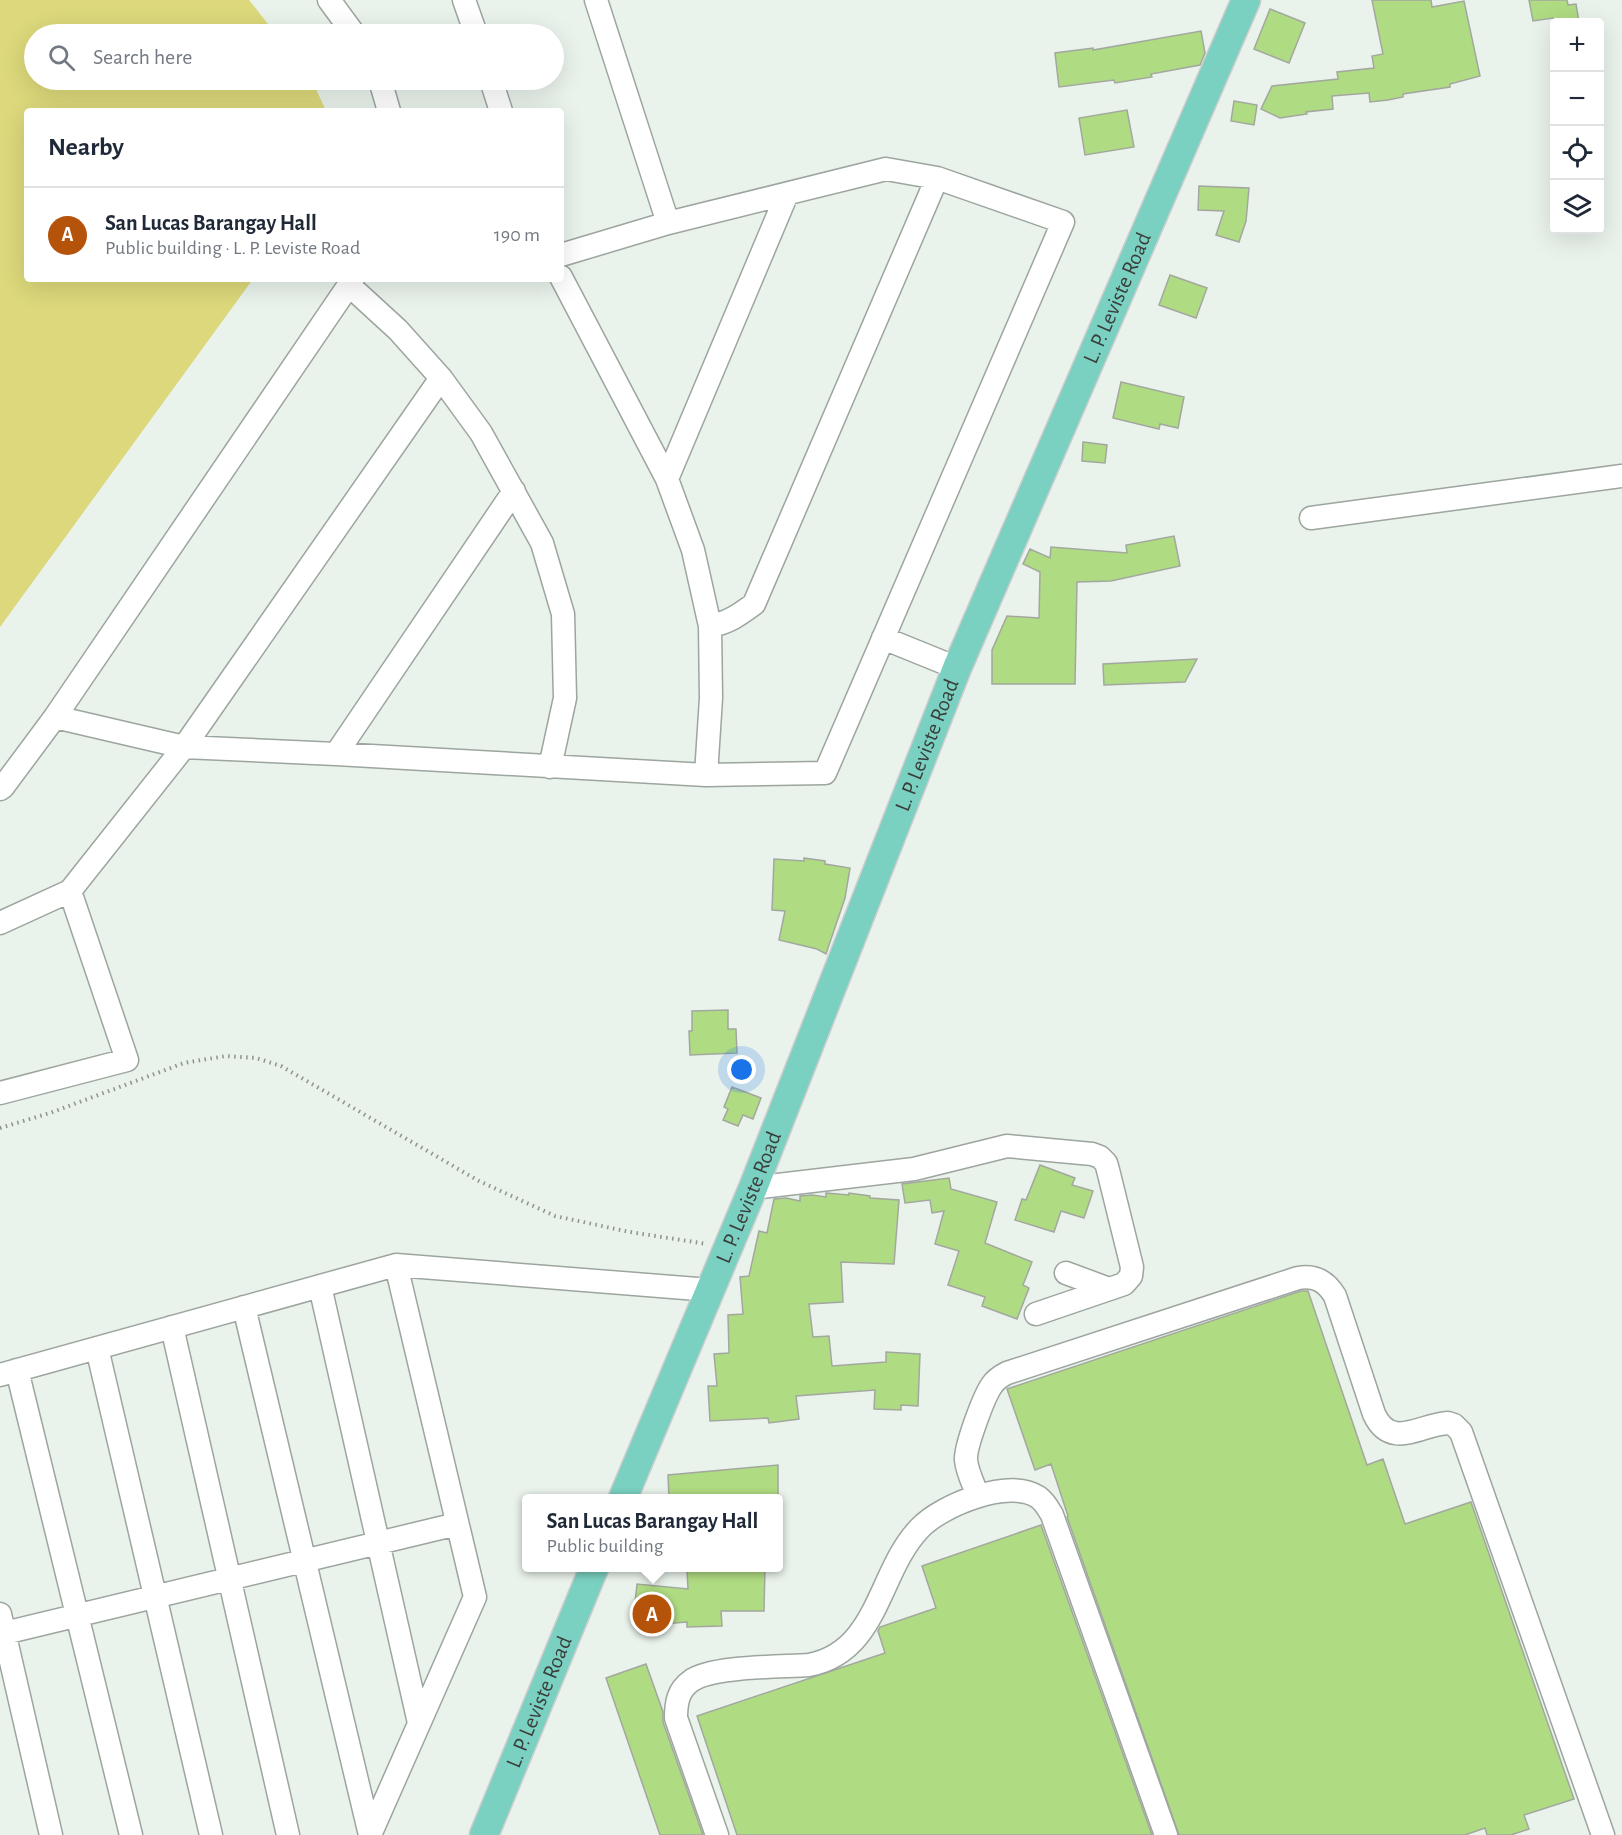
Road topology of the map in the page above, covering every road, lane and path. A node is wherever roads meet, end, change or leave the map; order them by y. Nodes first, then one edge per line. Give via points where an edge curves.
1 (329, 0) edge
2 (464, 0) edge
3 (596, 0) edge
4 (1246, 0) edge
5 (347, 24) edge
6 (472, 24) edge
7 (383, 90) edge
8 (494, 90) edge
9 (388, 108) edge
10 (500, 108) edge
11 (937, 178) junction
12 (787, 194) junction
13 (668, 223) junction
14 (564, 254) edge
15 (351, 282) edge
16 (563, 282) edge
17 (441, 378) junction
18 (1622, 476) edge
19 (667, 479) junction
20 (514, 491) junction
21 (1311, 518) dead end
22 (710, 626) junction
23 (883, 638) junction
24 (957, 668) junction
25 (55, 717) junction
26 (184, 747) junction
27 (336, 753) junction
28 (550, 767) junction
29 (706, 775) junction
30 (0, 789) edge
31 (70, 891) junction
32 (0, 923) edge
33 (0, 1094) edge
34 (0, 1128) edge
35 (753, 1188) junction
36 (728, 1247) junction
37 (396, 1265) junction
38 (1066, 1273) dead end
39 (320, 1286) junction
40 (1109, 1289) junction
41 (710, 1290) junction
42 (244, 1307) junction
43 (1036, 1314) dead end
44 (172, 1327) junction
45 (97, 1348) junction
46 (9, 1373) edge
47 (625, 1494) edge
48 (978, 1496) junction
49 (457, 1524) junction
50 (378, 1543) junction
51 (304, 1561) junction
52 (592, 1572) edge
53 (229, 1579) junction
54 (155, 1597) junction
55 (77, 1615) junction
56 (1, 1627) edge
57 (419, 1723) junction
58 (51, 1835) edge
59 (131, 1835) edge
60 (211, 1835) edge
61 (288, 1835) edge
62 (370, 1835) edge
63 (484, 1835) edge
64 (717, 1835) edge
65 (1166, 1835) edge
66 (1603, 1835) edge

1 - 5 street
2 - 6 street
3 - 13 street
4 - 24 main road, L. P. Leviste Road
7 - 9 street
8 - 10 street
11 - 12 street via 886,170
11 - 22 street via 754,604 735,618
11 - 23 street via 1063,222
12 - 13 street
12 - 19 street
13 - 14 street
15 - 17 street
15 - 25 street
16 - 19 street
17 - 20 street via 481,433
17 - 26 street
18 - 21 street
19 - 22 street via 693,550
20 - 27 street
20 - 28 street via 542,543 563,614 565,698
22 - 29 street
23 - 24 street
23 - 29 street via 825,773
24 - 35 main road, L. P. Leviste Road
25 - 26 street
25 - 30 street
26 - 27 street
26 - 31 street
27 - 28 street
28 - 29 street
31 - 32 street
31 - 33 street via 127,1060
34 - 36 path via 184,1063 226,1056 256,1058 281,1066 479,1181 555,1216
35 - 36 main road, L. P. Leviste Road
35 - 40 street via 914,1169 1007,1146 1092,1154 1106,1163 1132,1266 1128,1281
36 - 41 main road, L. P. Leviste Road
37 - 39 street
37 - 41 street
37 - 49 street
38 - 40 street
39 - 42 street
39 - 50 street
40 - 43 street
41 - 47 main road, L. P. Leviste Road
42 - 44 street
42 - 51 street
44 - 45 street
44 - 53 street
45 - 46 street
45 - 54 street
46 - 55 street
48 - 64 street via 944,1511 920,1528 898,1559 869,1621 855,1640 836,1655 809,1665 709,1673 692,1679 682,1688 676,1718
48 - 65 street via 1007,1491 1032,1494 1040,1498 1052,1515
48 - 66 street via 966,1454 991,1386 998,1378 1298,1278 1319,1279 1335,1296 1380,1424 1396,1434 1448,1423 1461,1432
49 - 50 street
49 - 57 street via 475,1597
50 - 51 street
50 - 57 street
51 - 53 street
51 - 62 street
52 - 63 main road, L. P. Leviste Road
53 - 54 street
53 - 61 street
54 - 55 street
54 - 60 street
55 - 56 street
55 - 59 street
56 - 58 street
57 - 62 street

